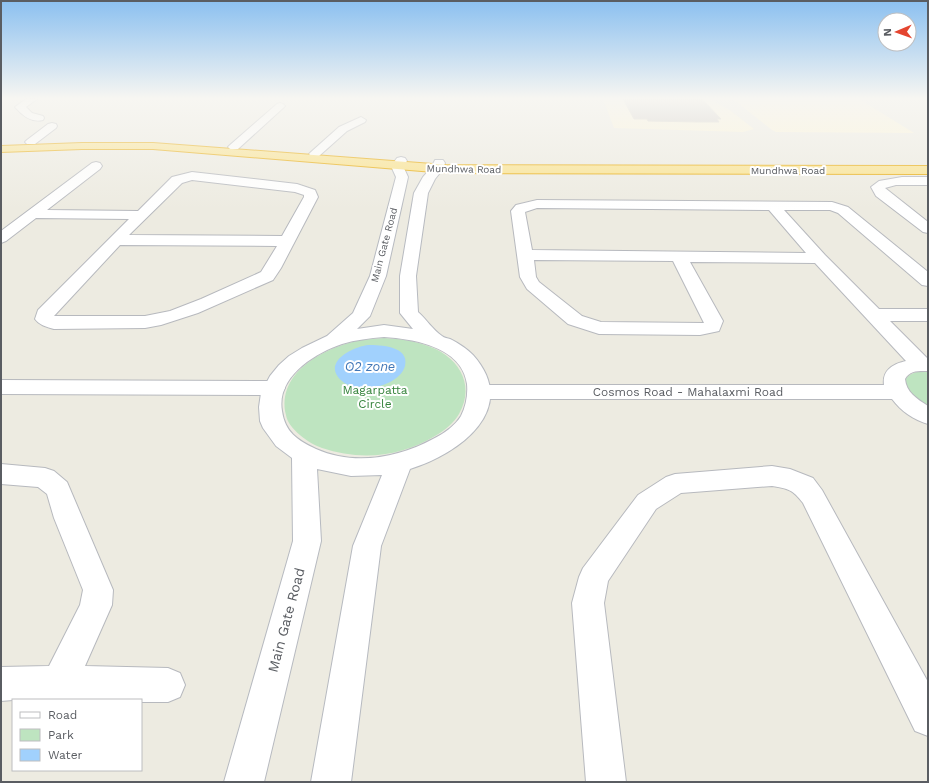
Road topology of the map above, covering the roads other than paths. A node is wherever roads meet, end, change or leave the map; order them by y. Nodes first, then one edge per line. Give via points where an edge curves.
1 (39, 136) edge
2 (247, 136) edge
3 (336, 136) edge
4 (31, 142) junction
5 (1, 144) edge
6 (234, 147) junction
7 (1, 149) edge
8 (315, 154) junction
9 (399, 164) junction
10 (928, 164) edge
11 (96, 166) dead end
12 (438, 166) junction
13 (928, 170) edge
14 (928, 182) edge
15 (772, 205) junction
16 (32, 214) junction
17 (142, 215) junction
18 (928, 229) edge
19 (1, 238) edge
20 (116, 240) junction
21 (288, 241) junction
22 (524, 256) junction
23 (679, 257) junction
24 (819, 258) junction
25 (928, 281) edge
26 (873, 315) junction
27 (928, 315) edge
28 (434, 339) junction
29 (333, 340) junction
30 (924, 364) edge
31 (1, 387) edge
32 (274, 388) junction
33 (479, 392) junction
34 (898, 392) junction
35 (928, 416) edge
36 (304, 455) junction
37 (400, 463) junction
38 (1, 474) edge
39 (59, 683) junction
40 (1, 684) edge
41 (168, 685) dead end
42 (926, 711) edge
43 (244, 782) edge
44 (331, 782) edge
45 (606, 782) edge

1 - 4 street
2 - 6 street
3 - 8 street
4 - 5 highway, Mundhwa Road
4 - 6 highway, Mundhwa Road via 137,141
6 - 8 highway, Mundhwa Road
7 - 9 highway, Mundhwa Road via 153,146
8 - 9 highway, Mundhwa Road
9 - 12 highway, Mundhwa Road
9 - 29 street, Main Gate Road via 402,178 378,276 361,316
10 - 12 highway, Mundhwa Road
11 - 16 street
12 - 13 highway, Mundhwa Road
12 - 28 street via 421,193 408,276 409,313
14 - 18 street via 898,182 878,187 881,193
15 - 22 street via 528,206 518,211
15 - 24 street
15 - 25 street via 821,205 843,210
16 - 17 street
16 - 19 street
17 - 20 street
17 - 21 street via 177,180 192,176 305,190 311,197
20 - 21 street
20 - 21 street via 45,314 44,319 47,322 145,322 175,316 266,276
22 - 23 street
22 - 23 street via 528,277 533,285 575,320 599,328 712,327 714,321
23 - 24 street
24 - 26 street
26 - 27 street
26 - 30 street
28 - 29 street via 410,333 384,331
28 - 33 street via 454,349 469,363 478,380
29 - 32 street via 309,351 290,365
30 - 34 street via 899,369 894,375
31 - 32 street
32 - 36 street via 270,402 272,421 283,440
33 - 34 street, Cosmos Road - Mahalaxmi Road
33 - 37 street via 480,398 472,418 456,437 431,453
34 - 35 street via 906,402
36 - 37 street via 332,464 366,468
36 - 43 street, Main Gate Road via 307,541
37 - 44 street via 366,546
38 - 39 street via 45,478 58,489 98,590 96,605
39 - 40 street
39 - 41 street
42 - 45 street via 813,497 804,486 790,479 772,476 674,484 647,502 594,577 588,603

